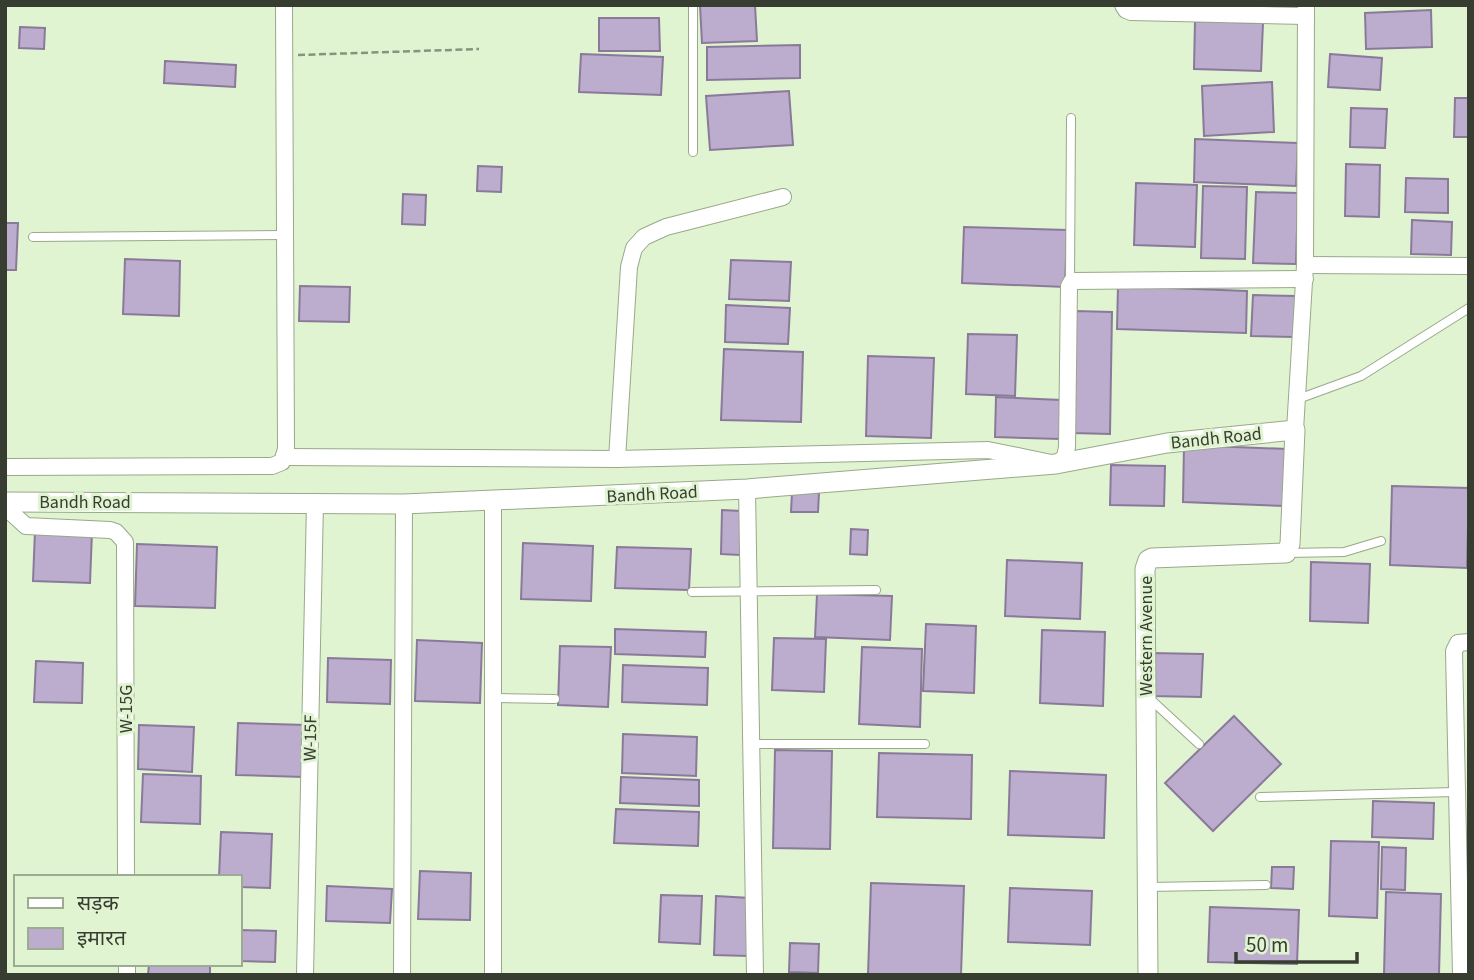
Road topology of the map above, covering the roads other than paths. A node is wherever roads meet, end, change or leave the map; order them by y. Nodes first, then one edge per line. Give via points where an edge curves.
1 (284, 5) edge
2 (693, 5) edge
3 (1124, 5) edge
4 (1306, 10) edge
5 (1071, 118) dead end
6 (693, 152) dead end
7 (783, 197) dead end
8 (285, 235) junction
9 (33, 237) dead end
10 (1469, 265) edge
11 (1305, 272) junction
12 (1070, 282) junction
13 (1469, 308) edge
14 (1298, 399) junction
15 (1295, 430) junction
16 (285, 457) junction
17 (617, 459) junction
18 (1056, 464) junction
19 (5, 467) edge
20 (747, 489) junction
21 (493, 501) junction
22 (315, 502) junction
23 (404, 503) junction
24 (5, 504) edge
25 (1381, 541) dead end
26 (1286, 553) junction
27 (876, 590) dead end
28 (747, 591) junction
29 (692, 592) dead end
30 (1469, 642) edge
31 (1146, 695) junction
32 (492, 698) junction
33 (555, 699) dead end
34 (751, 744) junction
35 (925, 744) dead end
36 (1199, 744) dead end
37 (1455, 792) junction
38 (1260, 797) dead end
39 (126, 875) edge
40 (1266, 885) dead end
41 (1147, 887) junction
42 (305, 975) edge
43 (402, 975) edge
44 (493, 975) edge
45 (755, 975) edge
46 (1148, 975) edge
47 (1461, 975) edge

1 - 8 street
2 - 6 lane
3 - 4 street via 1131,12
4 - 11 street
5 - 12 lane
7 - 17 street via 666,227 644,237 634,248
8 - 9 lane
8 - 16 street
10 - 11 street
11 - 12 street
11 - 14 street
12 - 18 street via 1067,447 1065,457
13 - 14 lane via 1361,376
14 - 15 street
15 - 18 street, Bandh Road via 1167,443
15 - 26 street
16 - 17 street
16 - 19 street via 272,466
17 - 18 street via 988,450
18 - 20 street, Bandh Road
20 - 21 street, Bandh Road
20 - 28 street
21 - 23 street, Bandh Road
21 - 32 street
22 - 23 street, Bandh Road
22 - 24 street, Bandh Road
22 - 42 street, W-15F
23 - 43 street
24 - 39 street, W-15G via 26,526 110,530 125,542
25 - 26 lane via 1343,552
26 - 31 street, Western Avenue via 1148,560
27 - 28 lane
28 - 29 lane
28 - 34 street
30 - 37 street via 1458,643 1454,651
31 - 36 lane
31 - 41 street, Western Avenue
32 - 33 lane
32 - 44 street
34 - 35 lane
34 - 45 street
37 - 38 lane
37 - 47 street
40 - 41 lane
41 - 46 street, Western Avenue

